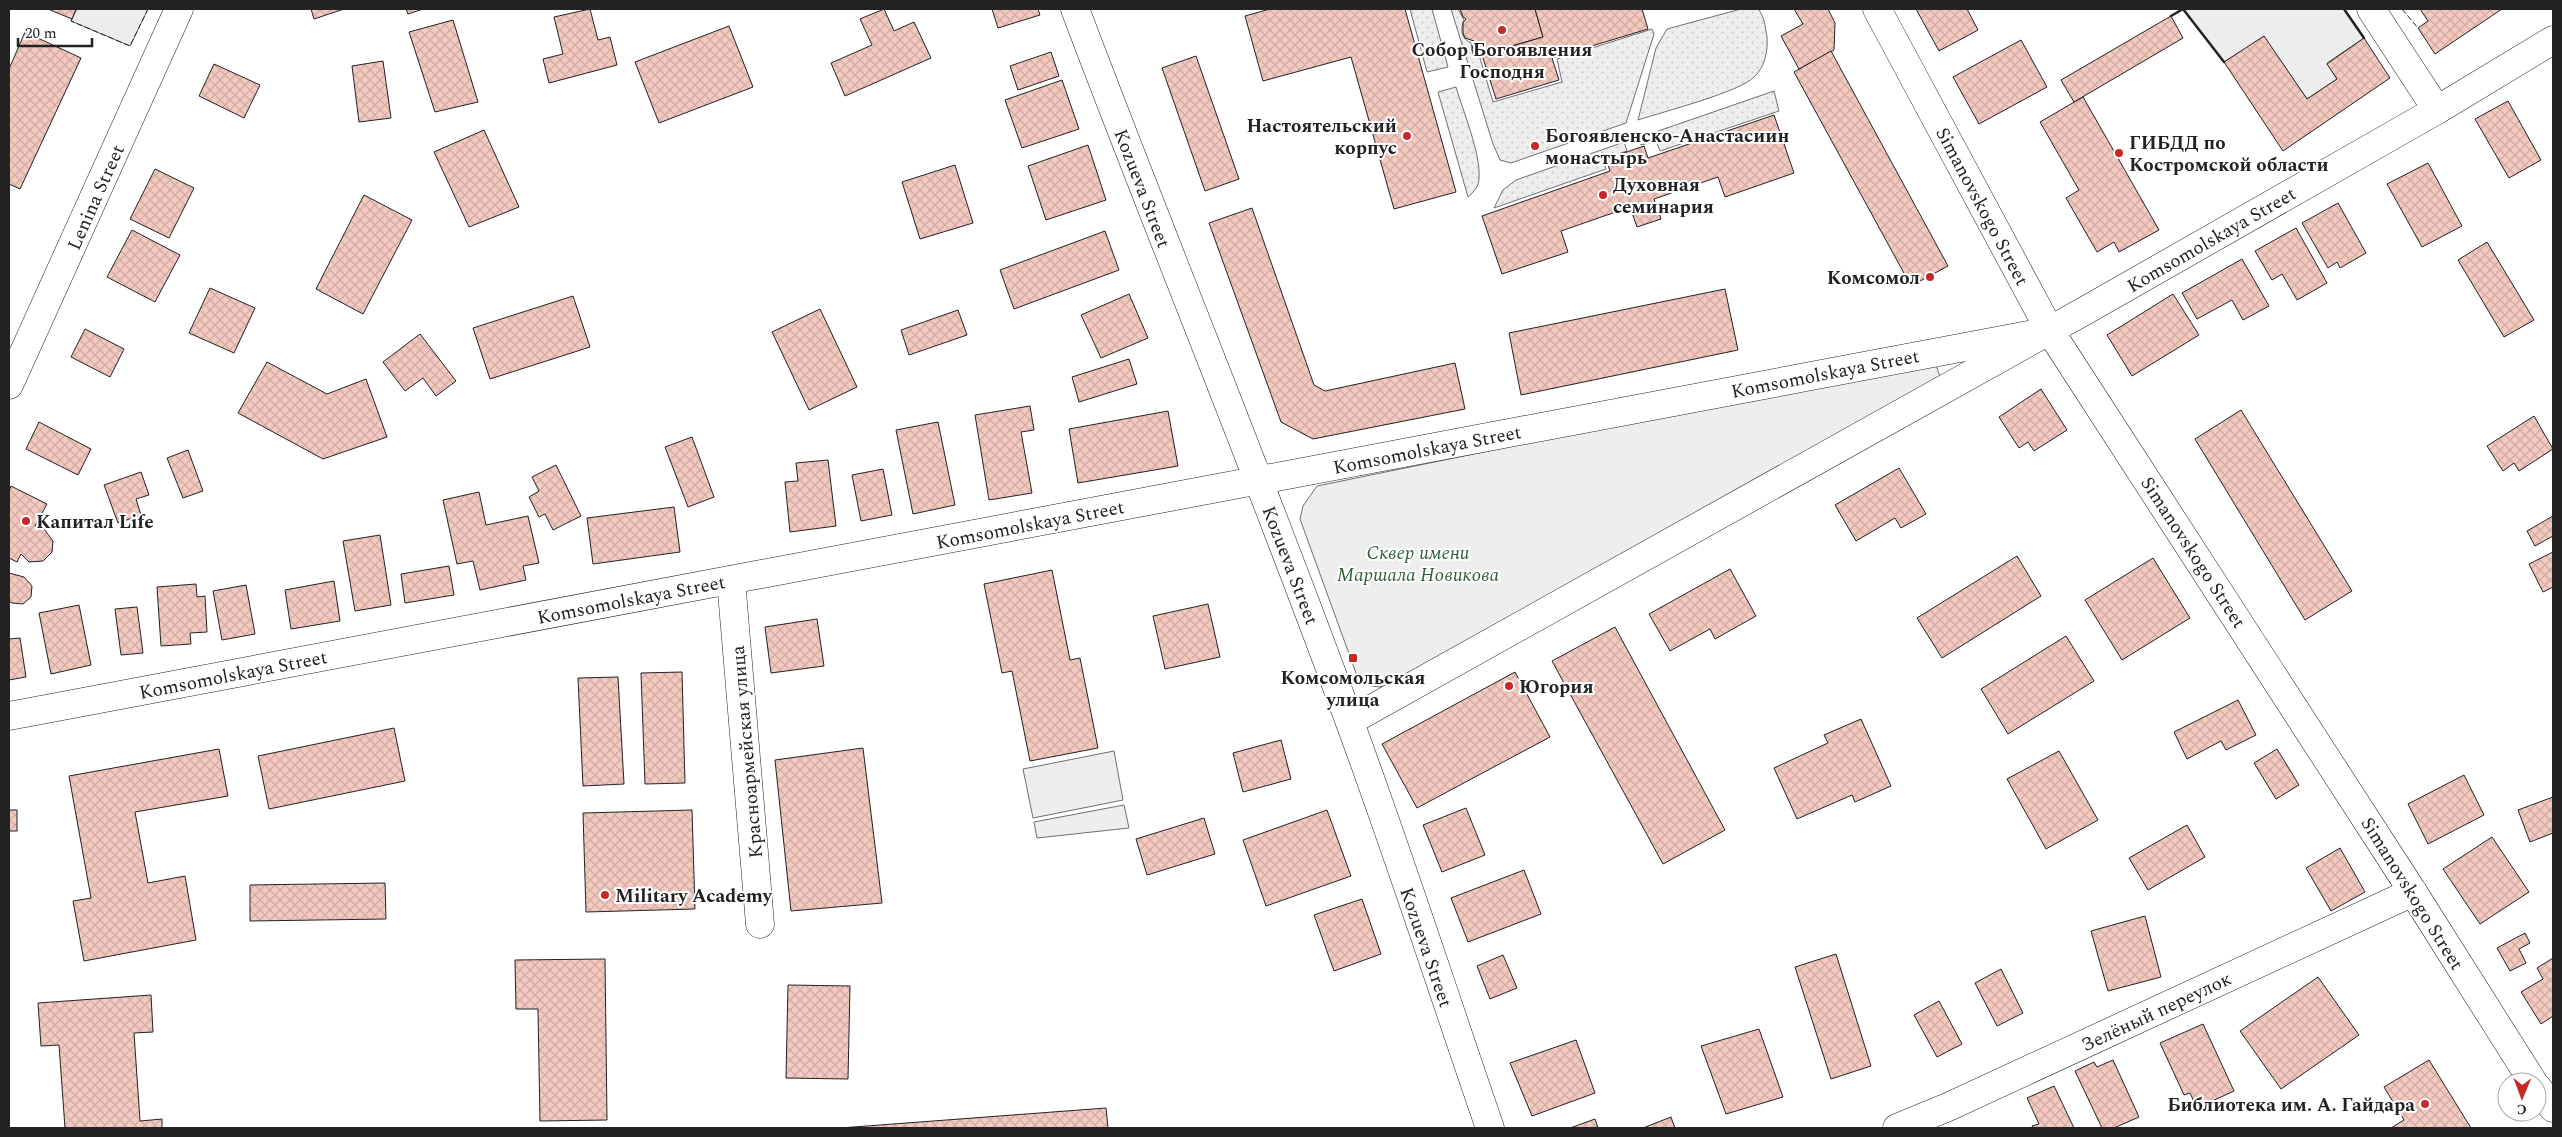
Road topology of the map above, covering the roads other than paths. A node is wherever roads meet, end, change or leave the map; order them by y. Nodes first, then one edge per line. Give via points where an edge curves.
1 (178, 9) edge
2 (1075, 9) edge
3 (1877, 9) edge
4 (2371, 9) edge
5 (2553, 40) edge
6 (2437, 110) junction
7 (2050, 331) junction
8 (9, 385) edge
9 (1260, 481) junction
10 (731, 580) junction
11 (9, 716) edge
12 (1350, 721) junction
13 (2413, 892) junction
14 (760, 924) dead end
15 (2527, 1072) edge
16 (1490, 1128) edge
17 (1897, 1128) edge

1 - 8 street, Lenina Street
2 - 9 street, Kozueva Street
3 - 7 street, Simanovskogo Street
4 - 6 street
5 - 6 street, Komsomolskaya Street
6 - 7 street, Komsomolskaya Street
7 - 9 street, Komsomolskaya Street
7 - 12 street, Komsomolskaya Street
7 - 13 street, Simanovskogo Street
9 - 10 street, Komsomolskaya Street
9 - 12 street, Kozueva Street
10 - 11 street, Komsomolskaya Street
10 - 14 street, Красноармейская улица
12 - 16 street, Kozueva Street
13 - 15 street, Simanovskogo Street
13 - 17 street, Зелёный переулок via 1948,1108

